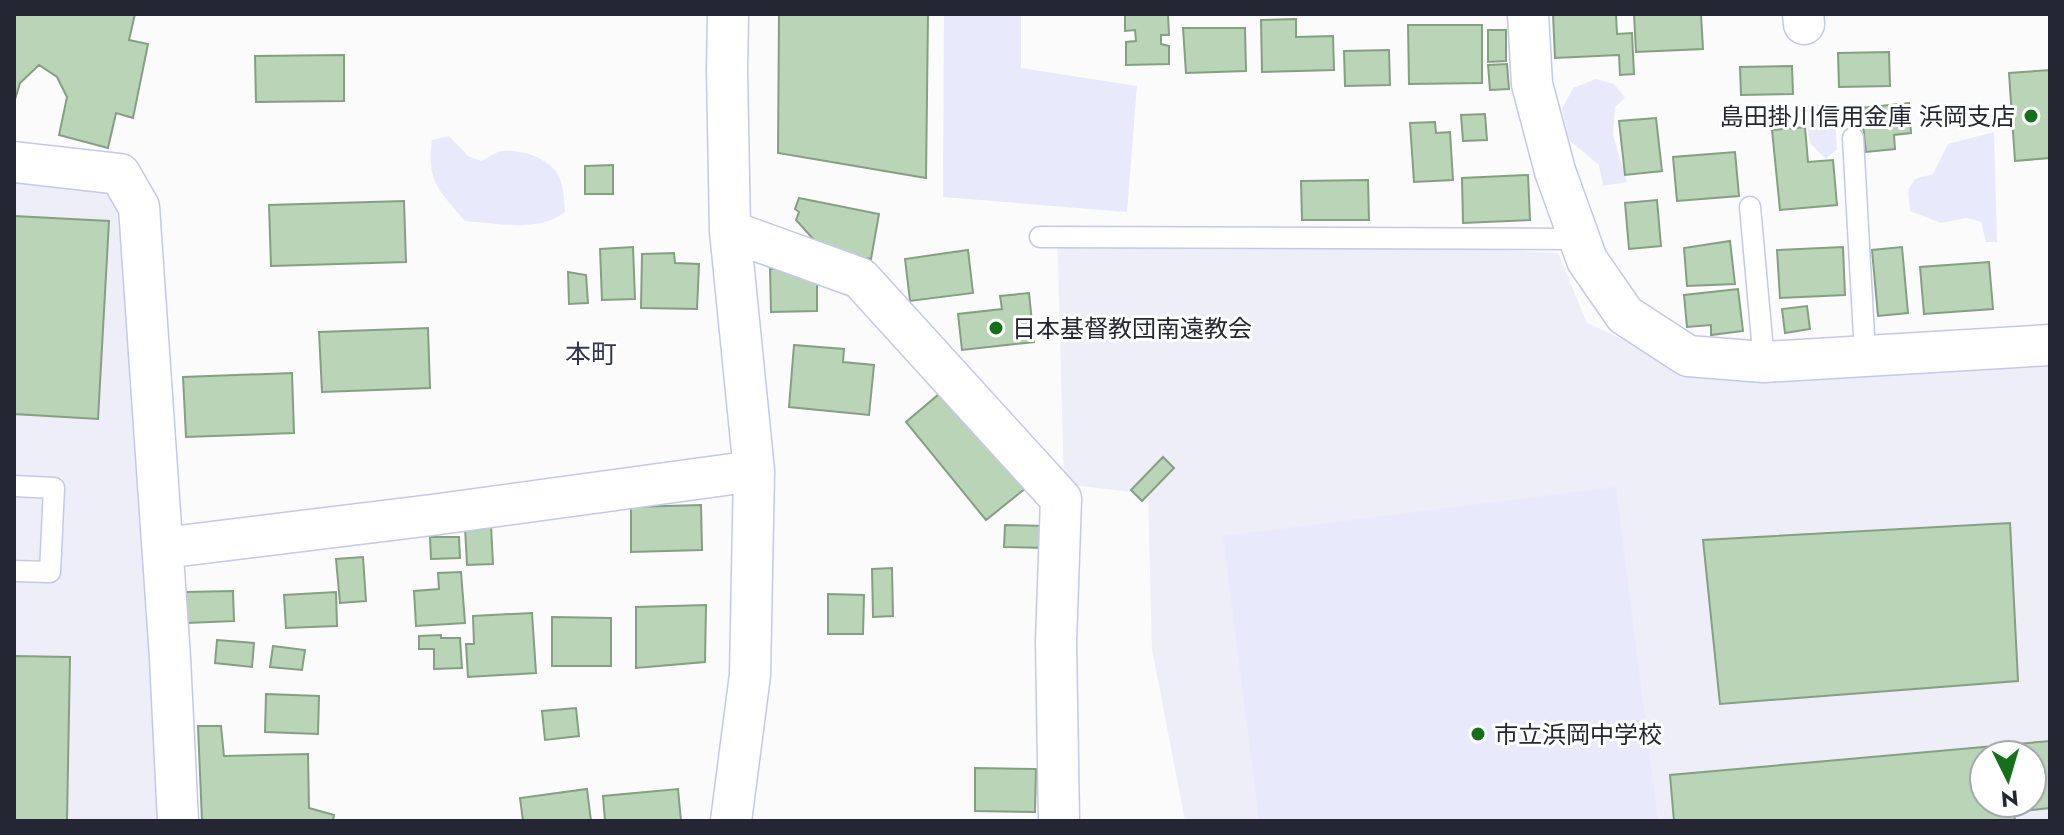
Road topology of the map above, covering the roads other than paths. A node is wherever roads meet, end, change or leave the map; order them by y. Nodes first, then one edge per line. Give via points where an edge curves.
1 (728, 14) edge
2 (1528, 14) edge
3 (1853, 138) dead end
4 (14, 162) edge
5 (1750, 207) dead end
6 (730, 231) junction
7 (1040, 237) dead end
8 (1579, 239) junction
9 (2050, 345) edge
10 (1865, 354) junction
11 (1764, 362) junction
12 (754, 471) junction
13 (14, 486) edge
14 (163, 548) junction
15 (14, 571) edge
16 (178, 821) edge
17 (731, 821) edge
18 (1059, 821) edge

1 - 6 street
2 - 8 street via 1532,84
3 - 10 lane
4 - 14 street via 120,174 139,207
5 - 11 lane
6 - 12 street
6 - 18 street via 860,278 1061,499 1056,642
7 - 8 lane
8 - 11 street via 1587,260 1625,315 1688,356
9 - 10 street
10 - 11 street
12 - 14 street
12 - 17 street via 750,675
13 - 15 lane via 54,488 50,572
14 - 16 street

